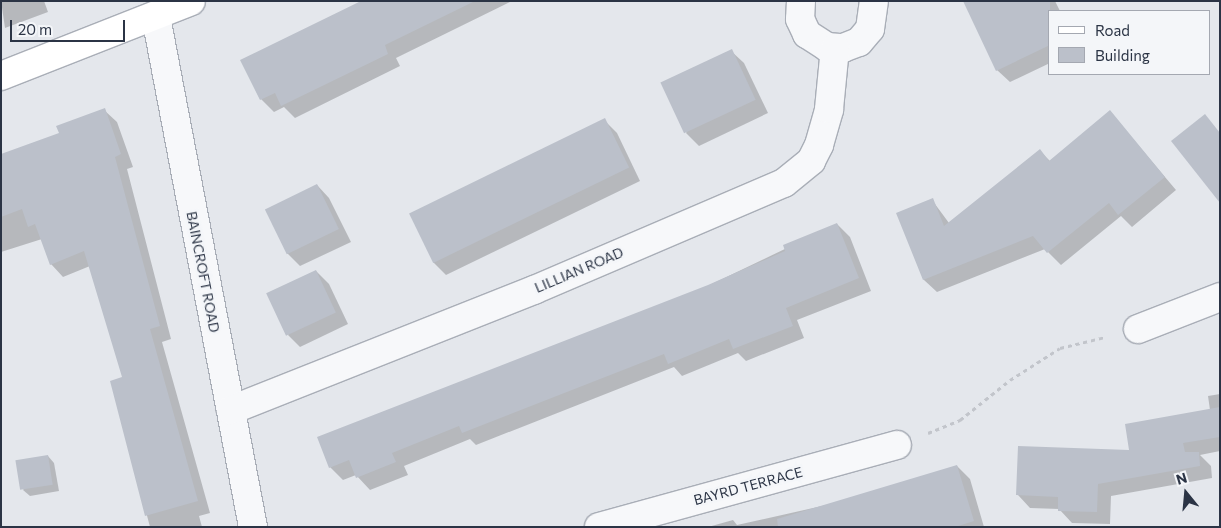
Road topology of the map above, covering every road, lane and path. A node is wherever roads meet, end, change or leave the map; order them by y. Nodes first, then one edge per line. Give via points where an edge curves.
1 (191, 1) edge
2 (801, 1) edge
3 (874, 1) edge
4 (156, 17) junction
5 (835, 48) junction
6 (1, 76) edge
7 (1220, 297) edge
8 (1138, 329) joint
9 (231, 410) junction
10 (897, 445) joint
11 (254, 527) edge
12 (598, 527) edge

1 - 4 street
2 - 5 street via 800,19 807,34
3 - 5 street via 874,22 865,36 851,46
4 - 6 street
4 - 9 street, BAINCROFT ROAD
5 - 9 street, LILLIAN ROAD via 829,109 820,144 811,161 784,183 534,290
7 - 8 street
8 - 10 path via 1060,348 1010,380 960,420
9 - 11 street, BAINCROFT ROAD
10 - 12 street, BAYRD TERRACE

